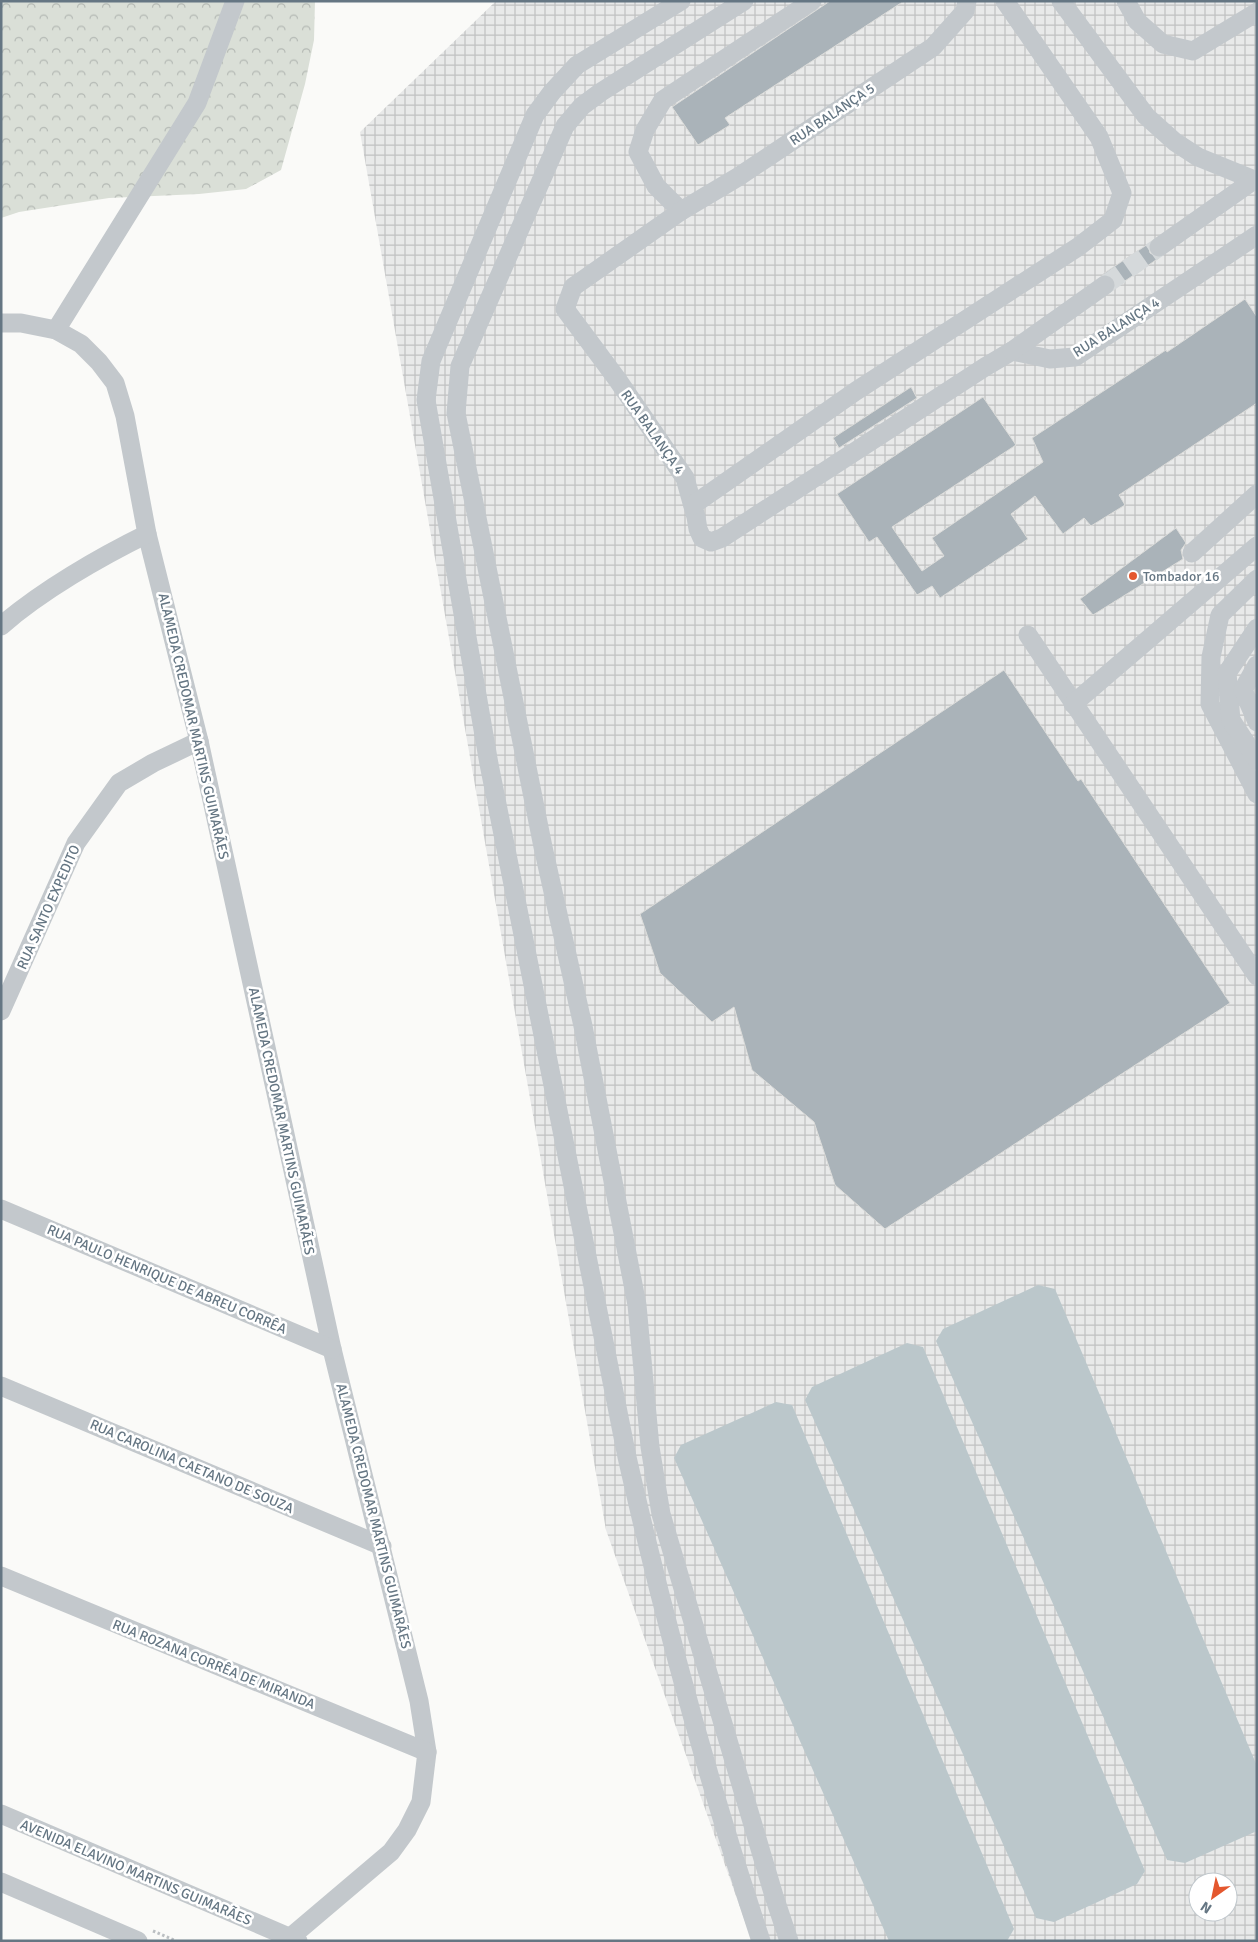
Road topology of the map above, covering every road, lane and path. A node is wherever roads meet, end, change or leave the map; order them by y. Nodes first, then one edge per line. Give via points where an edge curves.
1 (235, 1) edge
2 (681, 1) edge
3 (744, 1) edge
4 (812, 1) edge
5 (967, 1) edge
6 (1005, 1) edge
7 (1061, 1) edge
8 (1126, 1) edge
9 (1257, 12) edge
10 (1255, 180) edge
11 (682, 211) junction
12 (1257, 235) edge
13 (1159, 247) tunnel mouth
14 (1105, 285) tunnel mouth
15 (1, 323) edge
16 (56, 330) junction
17 (1012, 351) junction
18 (1257, 494) edge
19 (693, 505) junction
20 (147, 534) junction
21 (1257, 546) edge
22 (1192, 553) dead end
23 (1257, 579) edge
24 (1, 626) edge
25 (1257, 628) edge
26 (1028, 636) dead end
27 (1257, 665) edge
28 (1073, 704) junction
29 (1257, 722) edge
30 (199, 741) junction
31 (1257, 760) edge
32 (1257, 794) edge
33 (1257, 976) edge
34 (3, 1000) edge
35 (1, 1209) edge
36 (332, 1349) junction
37 (1, 1386) edge
38 (382, 1546) junction
39 (1, 1576) edge
40 (427, 1752) junction
41 (1, 1814) edge
42 (1, 1882) edge
43 (291, 1940) edge
44 (138, 1941) edge
45 (761, 1941) edge
46 (790, 1941) edge

1 - 16 street via 197,103
2 - 45 street via 577,65 535,115 431,362 426,400 489,764 627,1457 652,1568 726,1835
3 - 46 street via 601,92 582,106 564,126 460,366 456,413 637,1305 650,1447 661,1514
4 - 11 street via 663,100 645,130 638,152 656,186
5 - 11 street, RUA BALANÇA 5 via 965,11 932,47
6 - 19 street via 1099,137 1122,192 1113,220 1078,247 856,391
7 - 10 street via 1146,116 1198,157
8 - 9 street via 1137,21 1163,44 1193,51
10 - 13 street
11 - 19 street, RUA BALANÇA 4 via 573,287 565,309 685,478
12 - 17 street, RUA BALANÇA 4 via 1075,357 1050,359
14 - 17 street
15 - 16 street, ALAMEDA CREDOMAR MARTINS GUIMARÃES via 21,323
16 - 20 street, ALAMEDA CREDOMAR MARTINS GUIMARÃES via 81,344 115,383 125,416
17 - 19 street, RUA BALANÇA 4 via 722,538 711,542 702,538
18 - 22 street
20 - 24 street via 20,609
20 - 30 street, ALAMEDA CREDOMAR MARTINS GUIMARÃES
21 - 28 street
23 - 32 street via 1220,615 1210,657 1210,704
25 - 31 street via 1227,673 1231,720
26 - 28 street
27 - 29 street via 1243,690
28 - 33 street
30 - 34 street, RUA SANTO EXPEDITO via 120,783 76,843
30 - 36 street, ALAMEDA CREDOMAR MARTINS GUIMARÃES
35 - 36 street, RUA PAULO HENRIQUE DE ABREU CORRÊA
36 - 38 street, ALAMEDA CREDOMAR MARTINS GUIMARÃES
37 - 38 street, RUA CAROLINA CAETANO DE SOUZA
38 - 40 street, ALAMEDA CREDOMAR MARTINS GUIMARÃES via 419,1701
39 - 40 street, RUA ROZANA CORRÊA DE MIRANDA
40 - 43 street, ALAMEDA CREDOMAR MARTINS GUIMARÃES via 421,1802 407,1830 391,1852
41 - 43 street, AVENIDA ELAVINO MARTINS GUIMARÃES
42 - 44 street

